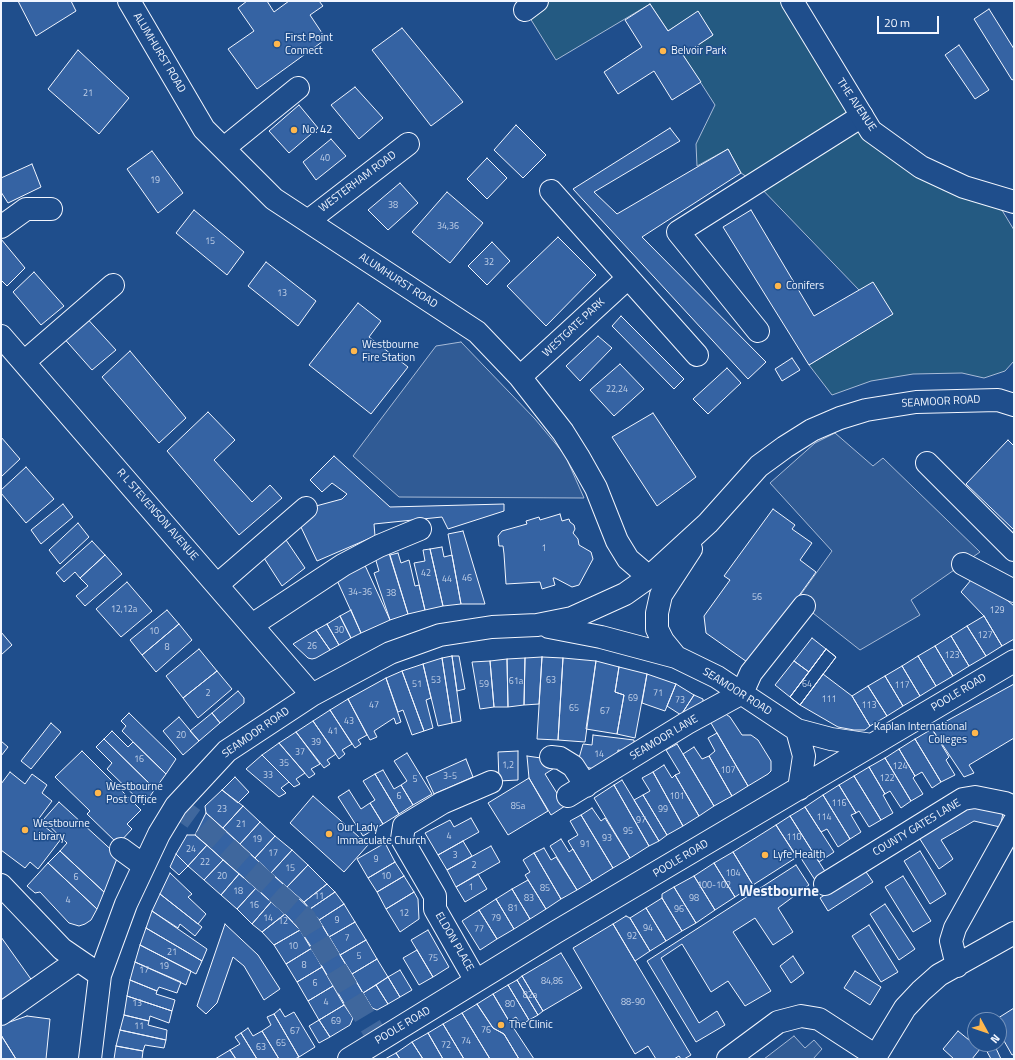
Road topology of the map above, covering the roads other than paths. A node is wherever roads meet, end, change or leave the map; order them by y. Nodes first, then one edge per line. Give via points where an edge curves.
1 (129, 1) edge
2 (792, 1) edge
3 (298, 88) dead end
4 (862, 116) junction
5 (408, 144) dead end
6 (224, 148) junction
7 (552, 191) dead end
8 (1004, 199) edge
9 (51, 208) dead end
10 (1014, 213) edge
11 (308, 221) junction
12 (1, 227) edge
13 (628, 278) junction
14 (112, 286) dead end
15 (758, 332) dead end
16 (1, 336) edge
17 (697, 355) dead end
18 (24, 362) junction
19 (520, 378) junction
20 (1009, 398) edge
21 (927, 463) dead end
22 (306, 508) dead end
23 (708, 523) junction
24 (420, 529) dead end
25 (1014, 550) edge
26 (962, 564) dead end
27 (648, 577) junction
28 (217, 585) junction
29 (1014, 591) edge
30 (804, 606) dead end
31 (252, 625) junction
32 (537, 625) junction
33 (676, 657) junction
34 (1014, 661) edge
35 (742, 693) junction
36 (312, 695) junction
37 (797, 730) junction
38 (872, 745) junction
39 (551, 757) dead end
40 (491, 782) dead end
41 (799, 789) junction
42 (1014, 807) edge
43 (1014, 822) edge
44 (121, 849) dead end
45 (143, 865) junction
46 (825, 884) dead end
47 (6, 896) edge
48 (1014, 933) edge
49 (78, 960) junction
50 (957, 966) junction
51 (100, 975) junction
52 (476, 981) junction
53 (1, 1014) edge
54 (875, 1058) edge
55 (90, 1059) edge
56 (349, 1059) edge
57 (728, 1059) edge

1 - 6 street, ALUMHURST ROAD via 204,129
2 - 4 street, THE AVENUE
3 - 6 street
4 - 8 street, THE AVENUE via 871,131 921,167 964,187
4 - 15 street via 678,232
5 - 11 street, WESTERHAM ROAD
6 - 11 street, ALUMHURST ROAD via 274,199
7 - 13 street
8 - 10 street, THE AVENUE
9 - 12 street via 26,209
11 - 19 street, ALUMHURST ROAD via 477,332
13 - 17 street
13 - 19 street, WESTGATE PARK
14 - 18 street
16 - 18 street, R L STEVENSON AVENUE
18 - 28 street, R L STEVENSON AVENUE
19 - 27 street, ALUMHURST ROAD via 563,432 578,456 596,488 617,541 628,559
20 - 23 street, SEAMOOR ROAD via 916,402 872,409 840,418 803,435 759,466
21 - 25 street
22 - 28 street
23 - 27 street, SEAMOOR ROAD
23 - 33 street, SEAMOOR ROAD via 661,595 657,629 663,642
24 - 31 street via 343,565
26 - 29 street
27 - 32 street, SEAMOOR ROAD via 625,594 596,608 572,618
28 - 31 street, R L STEVENSON AVENUE
30 - 35 street via 750,673
31 - 36 street, R L STEVENSON AVENUE
32 - 33 street, SEAMOOR ROAD via 600,637
32 - 36 street, SEAMOOR ROAD via 492,627 440,636 390,653
33 - 35 street, SEAMOOR ROAD via 717,677
34 - 38 street, POOLE ROAD
35 - 37 street, SEAMOOR ROAD
35 - 39 street, SEAMOOR LANE via 686,723 577,791 573,766 560,758
36 - 45 street, SEAMOOR ROAD via 227,752 206,772 176,806
37 - 38 street, SEAMOOR ROAD via 831,739
37 - 41 street via 804,756
38 - 41 street, POOLE ROAD
40 - 52 street, ELDON PLACE via 442,803 404,826 402,839 435,896 435,909
41 - 52 street, POOLE ROAD
42 - 46 street, COUNTY GATES LANE via 975,797 963,799
43 - 50 street via 955,928 951,941
44 - 45 street
45 - 51 street, SEAMOOR ROAD
47 - 49 street via 62,949
48 - 50 street
49 - 51 street
49 - 53 street
50 - 54 street via 939,975 905,1008
51 - 55 street, SEAMOOR ROAD
52 - 56 street, POOLE ROAD
54 - 57 street via 819,1019 801,1016 778,1022

